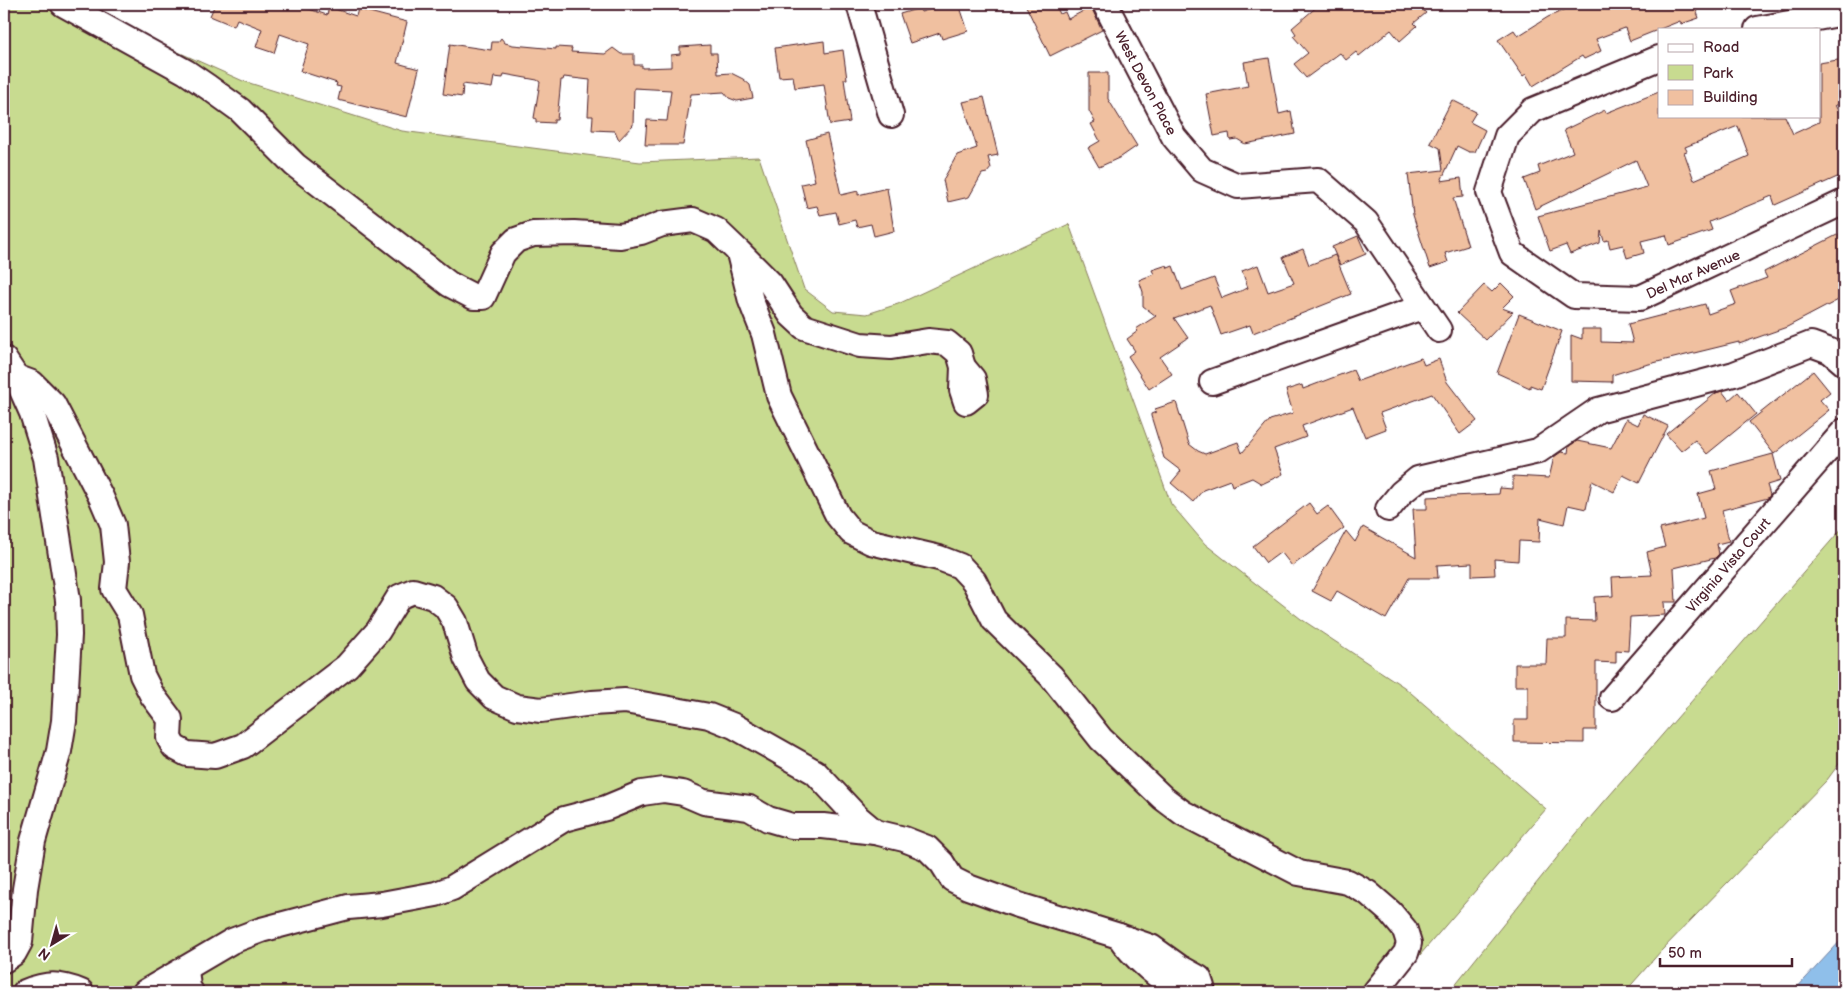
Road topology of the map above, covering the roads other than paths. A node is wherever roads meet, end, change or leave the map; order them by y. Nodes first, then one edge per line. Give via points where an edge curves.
1 (63, 4) edge
2 (859, 4) edge
3 (1105, 4) edge
4 (1844, 13) edge
5 (1762, 28) edge
6 (1658, 58) edge
7 (891, 115) dead end
8 (1844, 202) edge
9 (739, 252) junction
10 (1422, 307) junction
11 (1439, 330) dead end
12 (1844, 363) edge
13 (963, 367) dead end
14 (10, 368) edge
15 (1212, 382) dead end
16 (1844, 431) edge
17 (1388, 509) dead end
18 (1612, 698) dead end
19 (875, 832) junction
20 (1119, 936) junction
21 (4, 960) edge
22 (186, 969) junction
23 (157, 991) edge
24 (25, 992) edge
25 (81, 992) edge
26 (191, 992) edge
27 (1184, 992) edge
28 (1197, 992) edge
29 (1375, 992) edge

1 - 9 street via 208,87 240,110 295,165 449,284 474,297 483,297 503,253 516,240 533,234 620,236 662,224 693,220 716,230
2 - 7 street
3 - 10 street, West Devon Place via 1174,137 1202,170 1238,186 1318,180 1366,222
4 - 5 street
6 - 8 street, Del Mar Avenue via 1533,110 1507,136 1489,192 1512,253 1574,296 1640,298
9 - 13 street via 770,283 791,315 804,327 860,345 891,347 928,341 947,343 959,353
9 - 29 street via 779,396 838,516 851,532 871,542 960,566 974,581 994,620 1051,676 1101,739 1183,813 1299,873 1348,882 1390,912 1405,930 1409,943 1406,953
10 - 11 street, West Devon Place
10 - 15 street
12 - 17 street via 1830,351 1811,344 1734,374 1598,410 1538,451 1418,479 1400,493
14 - 19 street via 54,404 113,524 117,562 114,589 130,615 142,675 170,719 169,738 174,747 187,754 215,756 243,746 347,666 378,631 399,597 413,592 433,598 446,607 478,681 494,697 517,707 540,710 625,701 709,716 734,726 815,772
14 - 21 street via 32,413 46,458 68,600 69,635 59,751 33,841 20,942 14,953
16 - 18 street, Virginia Vista Court
19 - 20 street via 927,848 952,879 968,887
19 - 22 street via 792,826 768,819 749,808 704,802 683,793 663,790 642,793 606,808 564,819 452,888 382,904 348,907 268,928 232,941
20 - 27 street via 1141,962
20 - 28 street via 1151,947 1199,978 1202,987
22 - 23 street
22 - 26 street
24 - 25 street via 43,985 66,986

